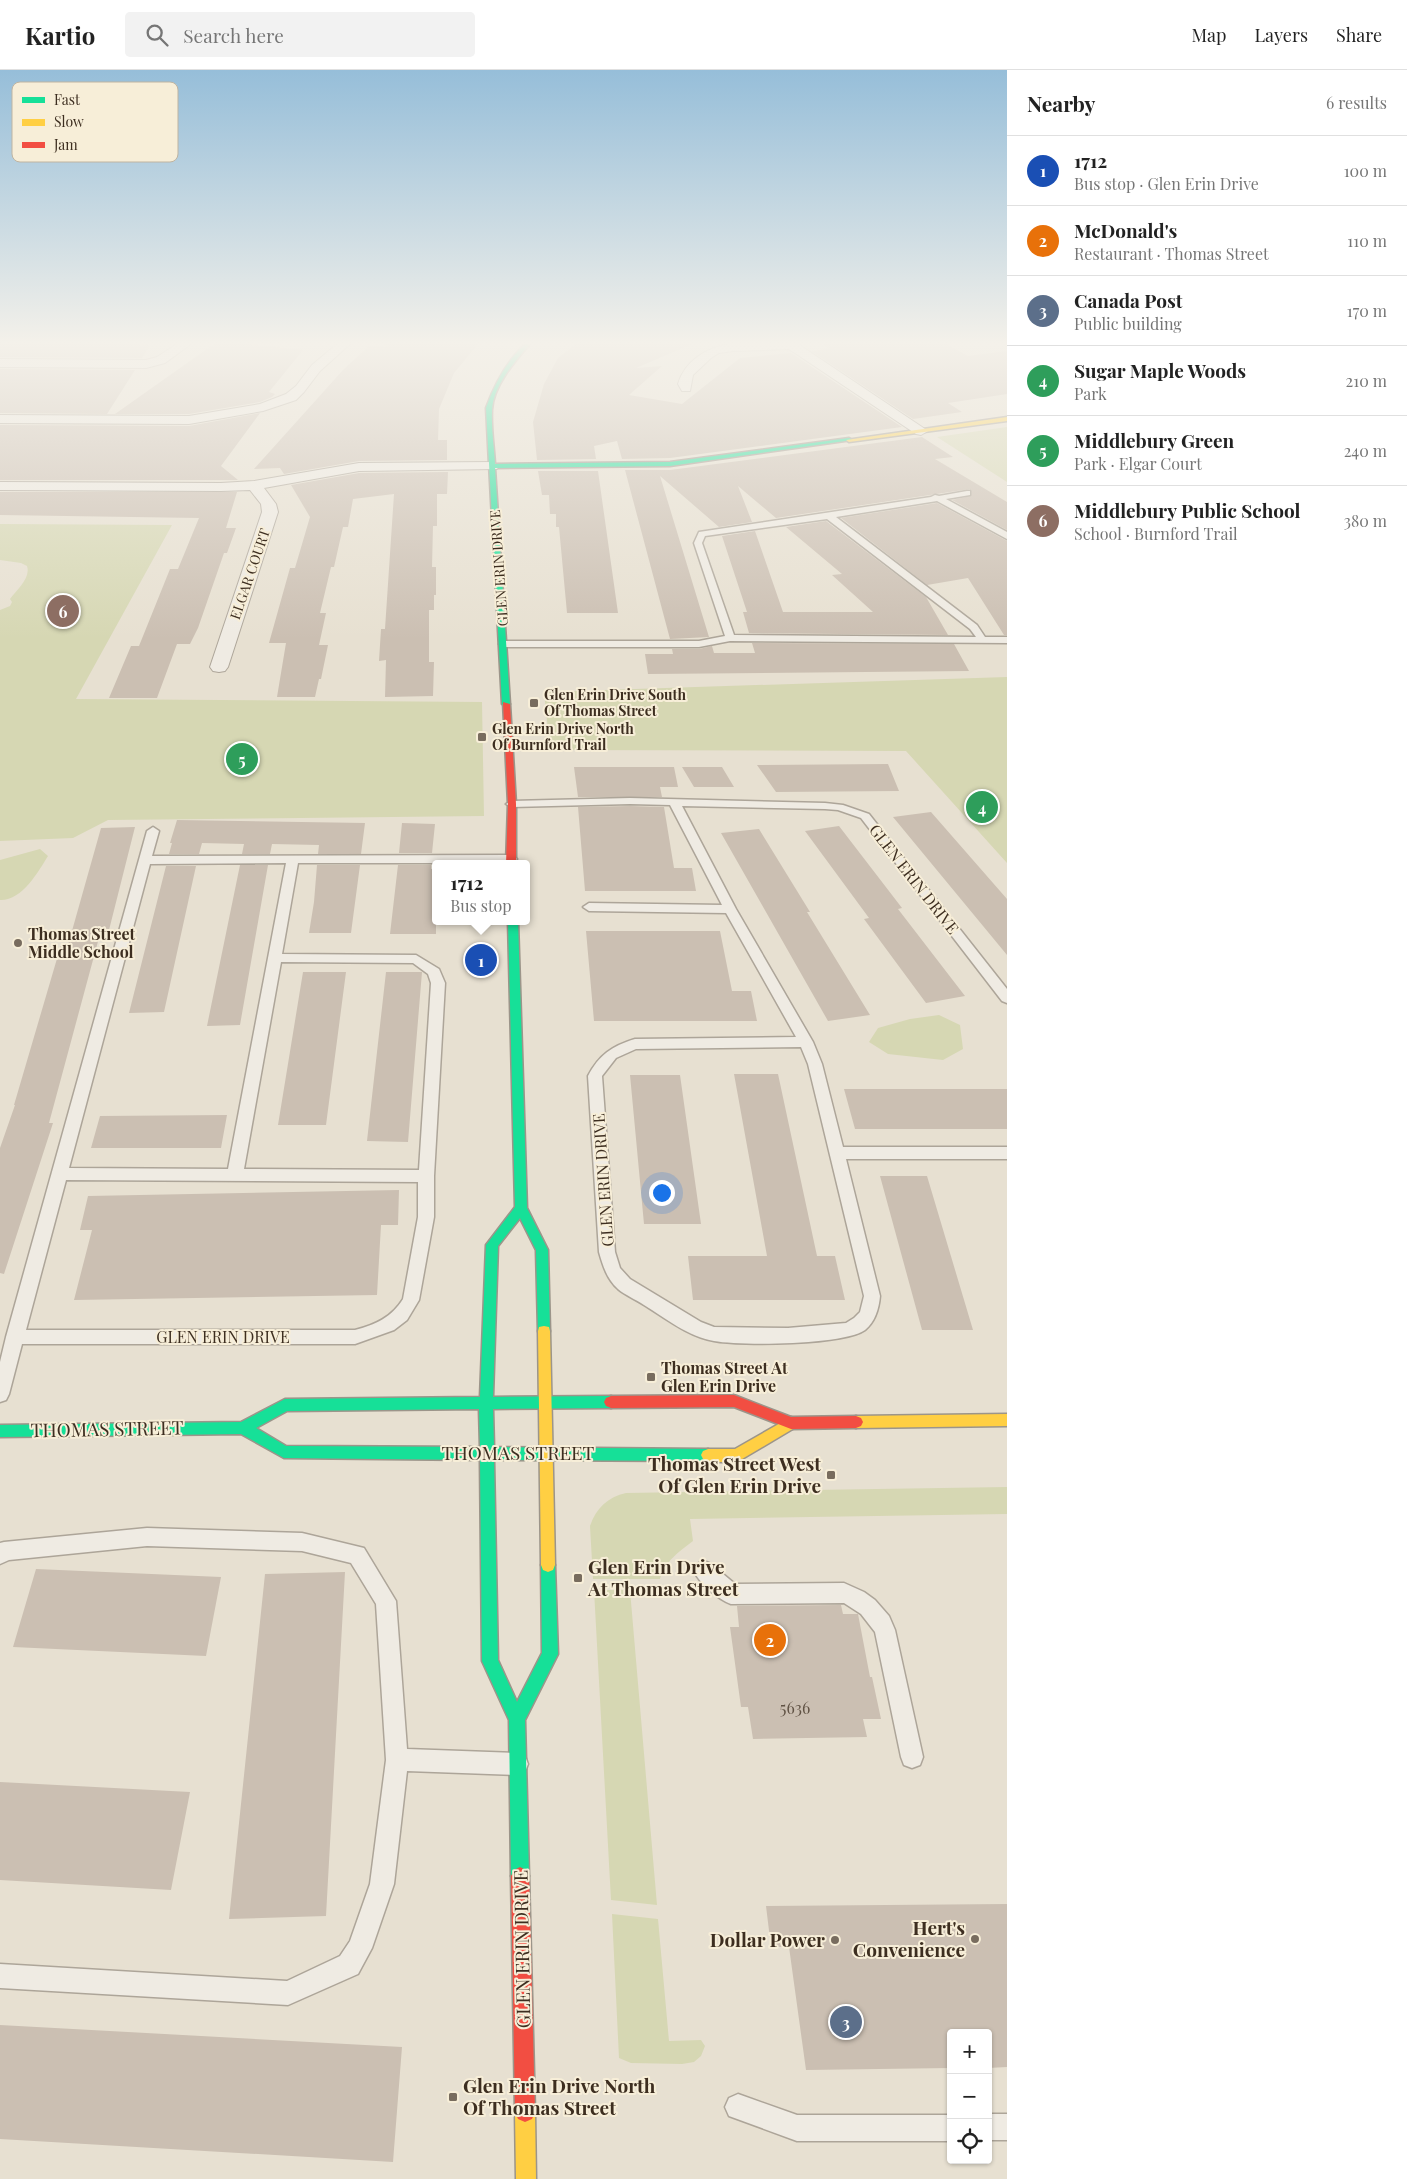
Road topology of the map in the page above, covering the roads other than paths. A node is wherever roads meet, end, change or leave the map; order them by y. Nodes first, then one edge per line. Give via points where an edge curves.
1 (491, 442) edge
2 (834, 442) edge
3 (492, 466) junction
4 (254, 485) junction
5 (0, 486) edge
6 (967, 493) dead end
7 (935, 497) junction
8 (829, 516) junction
9 (1007, 536) edge
10 (730, 638) junction
11 (983, 640) junction
12 (1007, 640) edge
13 (504, 644) junction
14 (219, 667) dead end
15 (674, 802) junction
16 (512, 804) junction
17 (153, 831) dead end
18 (145, 860) junction
19 (293, 860) junction
20 (511, 860) edge
21 (432, 861) edge
22 (589, 907) dead end
23 (730, 909) junction
24 (513, 925) edge
25 (275, 958) junction
26 (1007, 998) edge
27 (806, 1042) junction
28 (838, 1153) junction
29 (1007, 1153) edge
30 (60, 1174) junction
31 (235, 1175) junction
32 (426, 1176) junction
33 (521, 1208) junction
34 (15, 1337) junction
35 (0, 1394) edge
36 (486, 1404) junction
37 (545, 1404) junction
38 (1007, 1420) edge
39 (791, 1423) junction
40 (244, 1428) junction
41 (0, 1431) edge
42 (487, 1453) junction
43 (546, 1454) junction
44 (0, 1555) edge
45 (704, 1571) dead end
46 (518, 1719) junction
47 (912, 1757) dead end
48 (396, 1760) junction
49 (518, 1764) junction
50 (0, 1976) edge
51 (738, 2107) dead end
52 (992, 2127) edge
53 (1007, 2127) edge
54 (947, 2128) edge
55 (526, 2179) edge

1 - 3 street, GLEN ERIN DRIVE
2 - 3 street via 670,464
3 - 4 street via 359,467
3 - 13 street, GLEN ERIN DRIVE
4 - 5 street via 202,488
4 - 14 street, ELGAR COURT via 270,512
6 - 7 lane
7 - 8 lane
7 - 9 lane
8 - 10 lane via 702,534 698,543
8 - 11 lane via 974,628
10 - 11 lane
10 - 13 lane via 699,644
11 - 12 lane
13 - 16 street, GLEN ERIN DRIVE
15 - 16 lane, GLEN ERIN DRIVE
15 - 23 lane, GLEN ERIN DRIVE
15 - 26 lane, GLEN ERIN DRIVE via 839,807 865,816
16 - 20 street, GLEN ERIN DRIVE
17 - 18 lane
18 - 19 lane, GLEN ERIN DRIVE
18 - 30 lane
19 - 21 lane, GLEN ERIN DRIVE
19 - 25 lane
22 - 23 lane
23 - 27 lane, GLEN ERIN DRIVE
24 - 33 street, GLEN ERIN DRIVE
25 - 31 lane
25 - 32 lane, GLEN ERIN DRIVE via 416,959 434,972 438,983
27 - 28 lane, GLEN ERIN DRIVE via 815,1064
27 - 28 lane, GLEN ERIN DRIVE via 636,1044 617,1050 602,1061 595,1076 607,1252 614,1272 624,1284 695,1328 714,1334 822,1334 850,1329 866,1316 872,1296
28 - 29 lane
30 - 31 lane
30 - 34 lane
31 - 32 lane
32 - 34 lane, GLEN ERIN DRIVE via 426,1217 412,1300 394,1322 378,1332 355,1337
33 - 36 street, GLEN ERIN DRIVE via 492,1245
33 - 37 street, GLEN ERIN DRIVE via 542,1250
34 - 35 lane
36 - 37 street, THOMAS STREET
36 - 40 street, THOMAS STREET via 285,1405
36 - 42 street, GLEN ERIN DRIVE
37 - 39 street, THOMAS STREET via 734,1401
37 - 43 street, GLEN ERIN DRIVE
38 - 39 street, THOMAS STREET
39 - 43 street, THOMAS STREET via 737,1455
40 - 41 street, THOMAS STREET
40 - 42 street, THOMAS STREET via 284,1452
42 - 43 street, THOMAS STREET
42 - 46 street, GLEN ERIN DRIVE via 490,1662
43 - 46 street, GLEN ERIN DRIVE via 550,1654
44 - 48 lane via 4,1551 147,1537 302,1542 357,1555 386,1601
45 - 47 lane via 731,1594 844,1593 856,1597 875,1613 885,1630
46 - 49 street, GLEN ERIN DRIVE
48 - 49 lane
48 - 50 lane via 382,1884 360,1948 349,1965 288,1993
49 - 55 street, GLEN ERIN DRIVE
51 - 54 lane via 797,2128
52 - 53 lane

